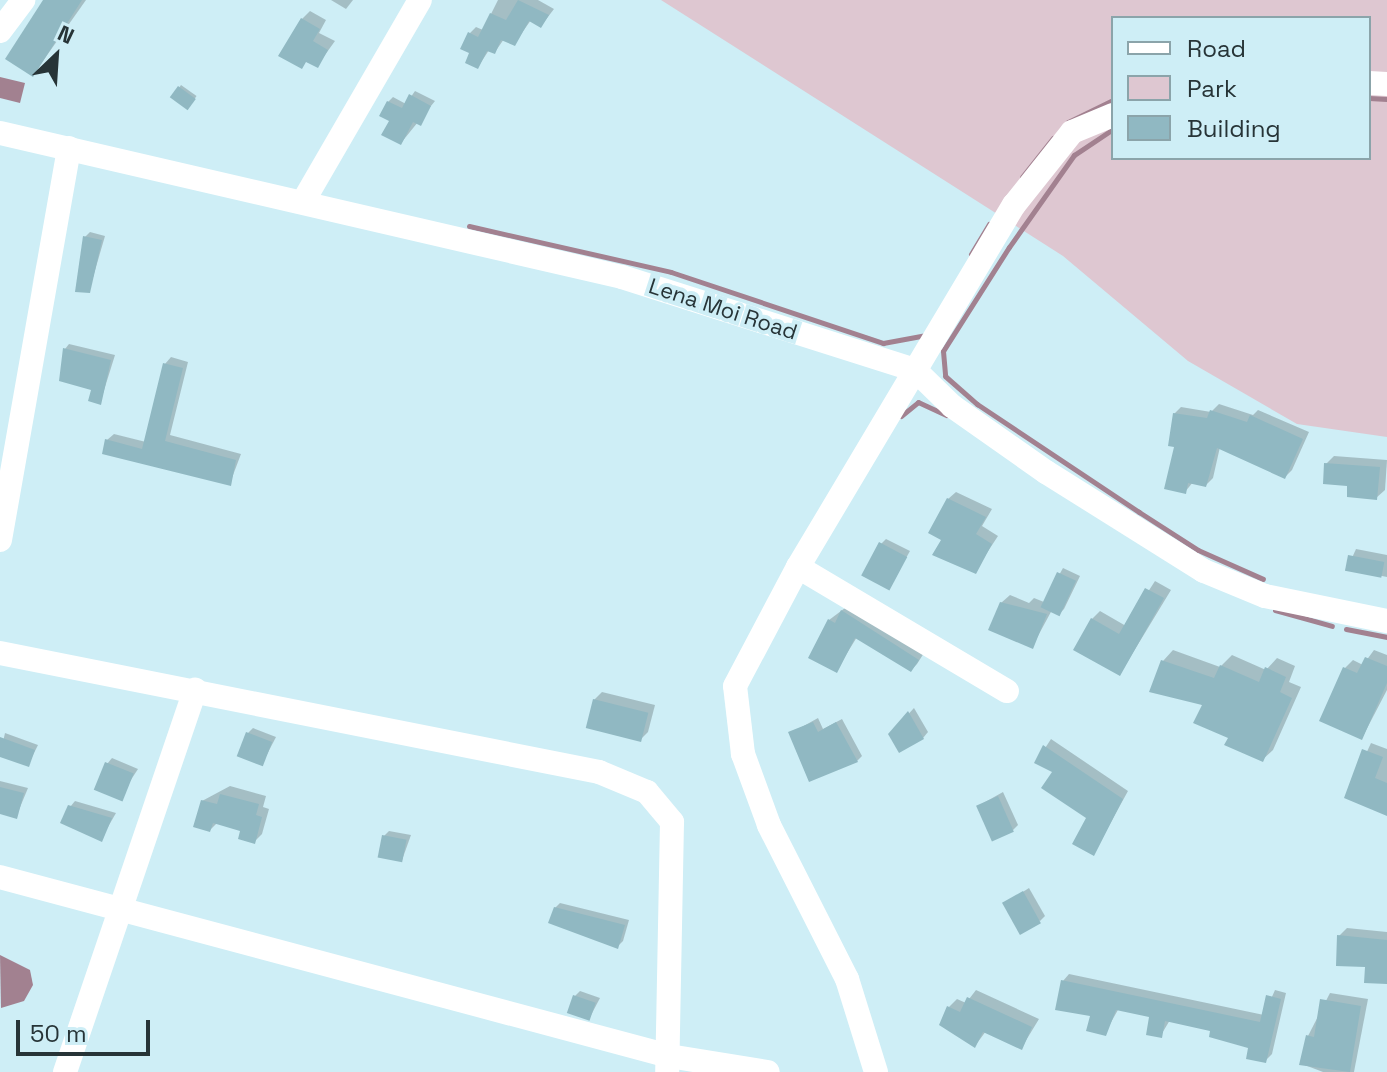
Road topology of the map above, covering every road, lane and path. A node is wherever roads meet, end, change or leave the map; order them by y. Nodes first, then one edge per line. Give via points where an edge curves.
1 (23, 0) edge
2 (420, 0) edge
3 (0, 31) edge
4 (1111, 116) edge
5 (0, 133) edge
6 (69, 148) junction
7 (304, 200) junction
8 (915, 370) junction
9 (0, 540) edge
10 (798, 567) junction
11 (1387, 621) edge
12 (0, 653) edge
13 (195, 690) junction
14 (1007, 691) dead end
15 (0, 877) edge
16 (124, 908) junction
17 (668, 1064) edge
18 (65, 1072) edge
19 (768, 1072) edge
20 (876, 1072) edge

1 - 3 street
2 - 7 street
4 - 8 street via 1072,132 1050,153
5 - 6 street, Lena Moi Road
6 - 7 street, Lena Moi Road
6 - 9 street
7 - 8 street, Lena Moi Road via 622,277
8 - 10 street
8 - 11 street, Lena Moi Road via 952,406 1046,472 1204,571 1265,596
10 - 14 street
10 - 20 street via 735,686 735,723 769,825 847,979
12 - 13 street
13 - 16 street
13 - 17 street via 599,772 647,792 672,822
15 - 16 street
16 - 17 street
16 - 18 street
17 - 19 street

